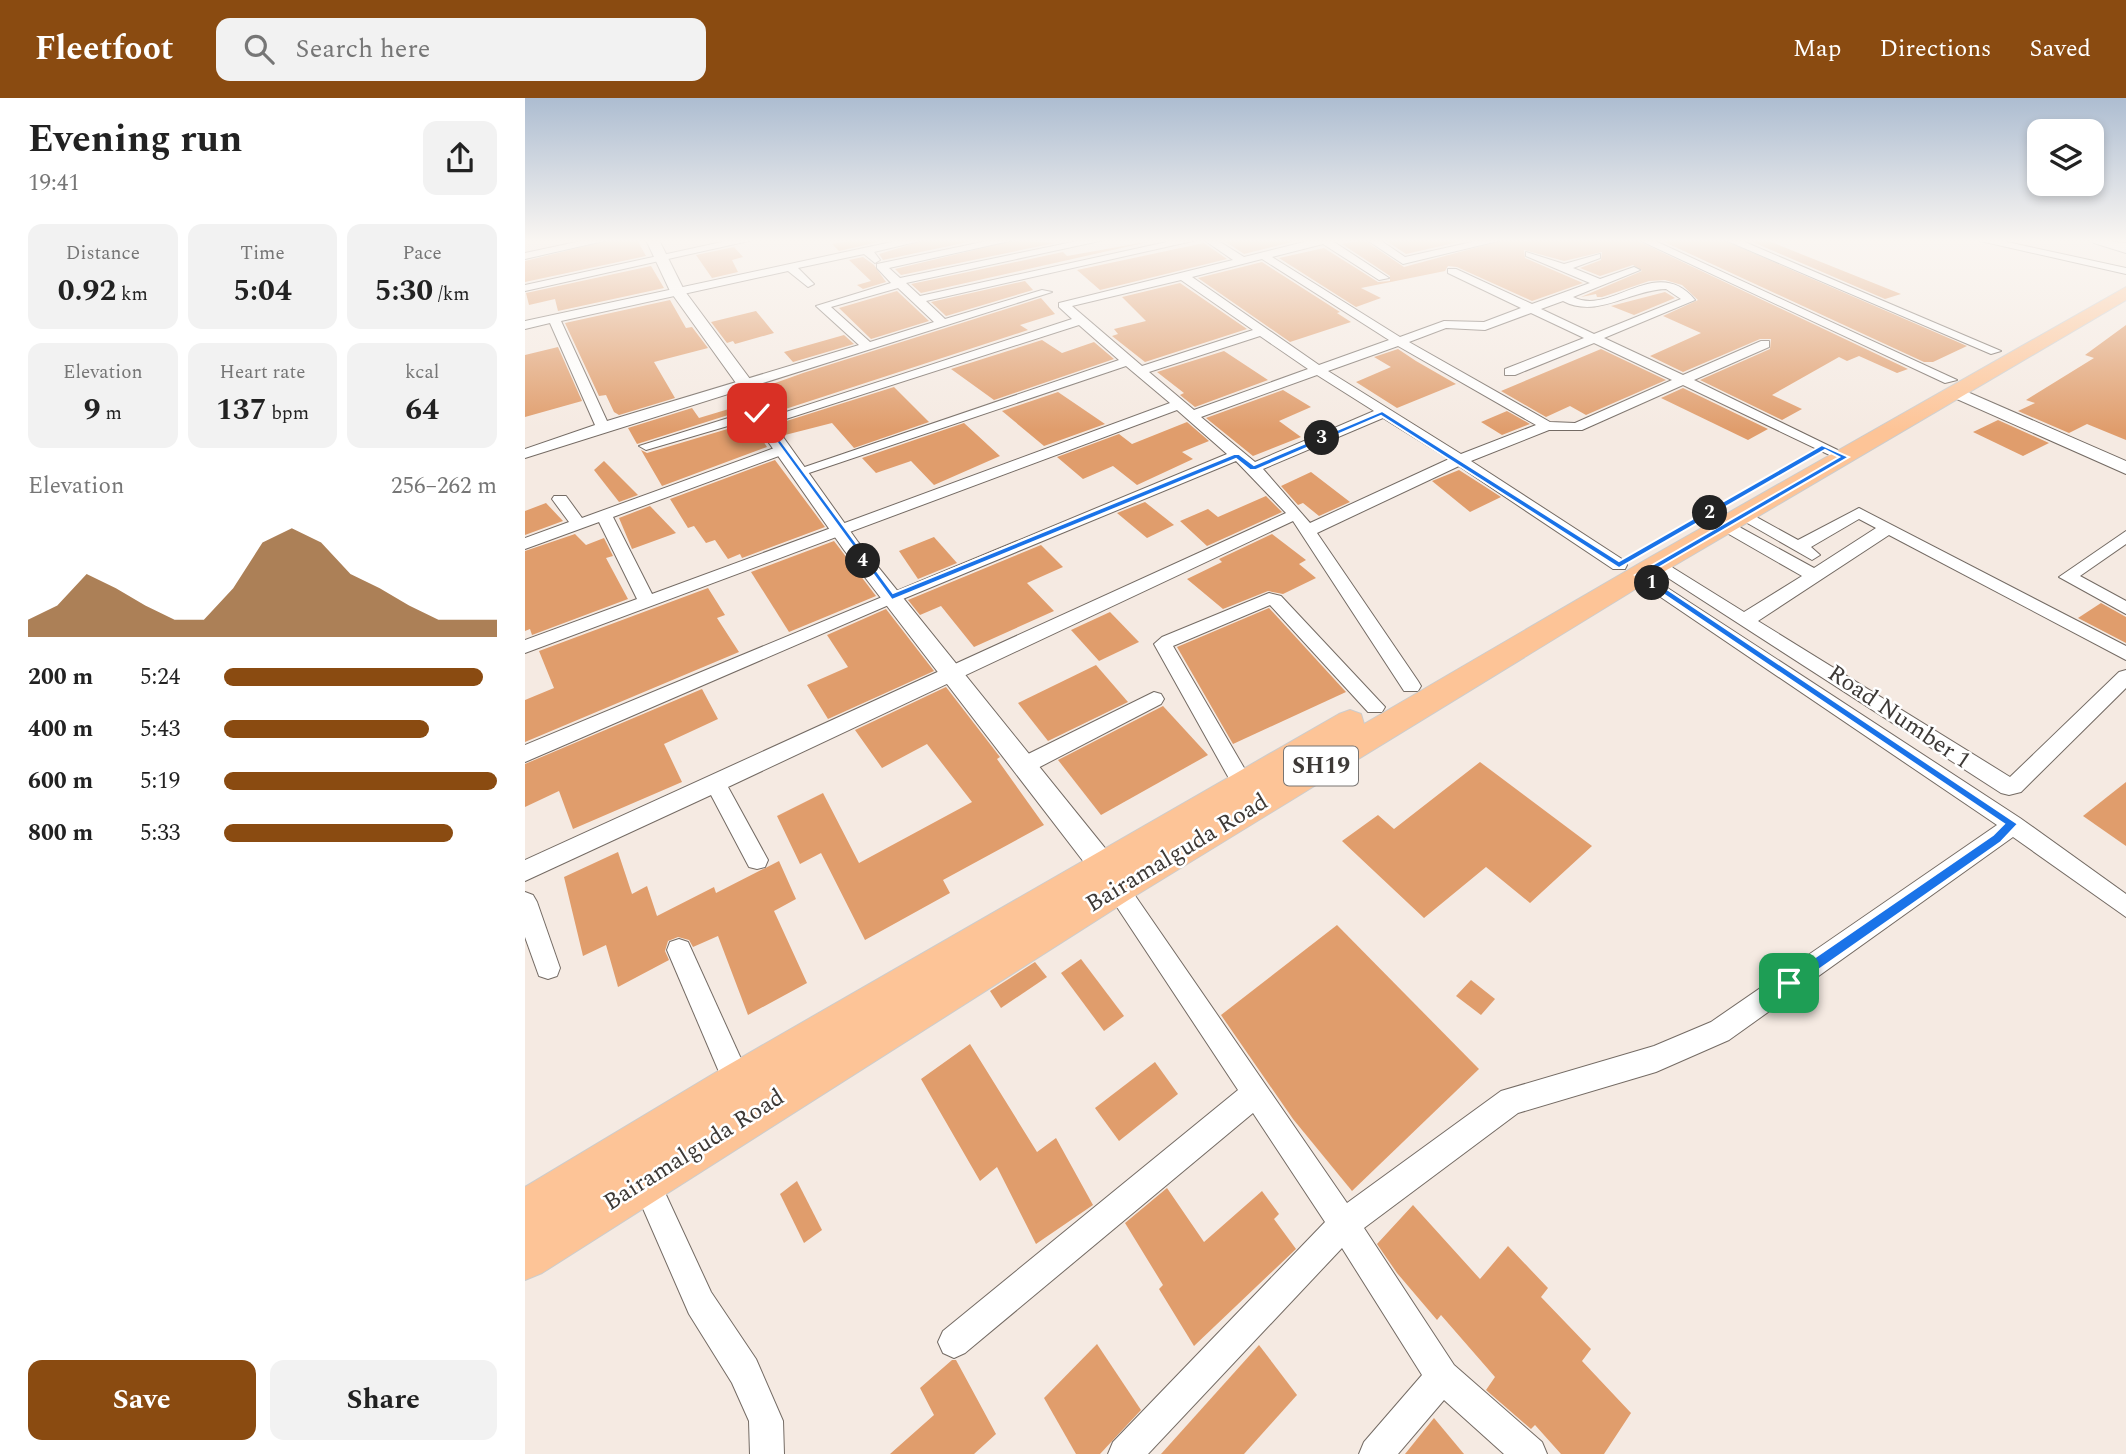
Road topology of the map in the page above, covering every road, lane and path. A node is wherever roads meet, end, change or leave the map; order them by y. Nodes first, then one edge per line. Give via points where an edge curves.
1 (621, 303) edge
2 (686, 303) edge
3 (831, 303) edge
4 (920, 303) edge
5 (1008, 303) edge
6 (1068, 303) edge
7 (1221, 303) edge
8 (1339, 303) edge
9 (1519, 303) edge
10 (1550, 303) edge
11 (1683, 303) edge
12 (1781, 303) edge
13 (1881, 303) edge
14 (2087, 303) edge
15 (2103, 303) edge
16 (1063, 305) joint
17 (1533, 310) junction
18 (554, 318) junction
19 (1081, 320) junction
20 (942, 323) junction
21 (525, 325) edge
22 (2049, 329) junction
23 (1260, 332) junction
24 (1595, 339) junction
25 (1397, 340) junction
26 (1765, 344) dead end
27 (868, 346) junction
28 (1995, 351) junction
29 (1133, 366) junction
30 (1315, 369) junction
31 (1510, 372) dead end
32 (1681, 381) junction
33 (744, 383) junction
34 (1958, 385) junction
35 (1184, 410) junction
36 (1382, 413) junction
37 (759, 417) junction
38 (1548, 426) junction
39 (603, 427) junction
40 (646, 446) dead end
41 (782, 450) junction
42 (1835, 452) junction
43 (525, 454) edge
44 (1237, 455) junction
45 (2126, 457) edge
46 (1460, 460) junction
47 (1253, 468) junction
48 (2126, 468) edge
49 (798, 472) junction
50 (560, 499) dead end
51 (603, 514) junction
52 (1296, 514) junction
53 (1734, 521) junction
54 (578, 523) junction
55 (839, 528) junction
56 (1888, 528) junction
57 (1309, 530) junction
58 (2125, 539) edge
59 (525, 544) edge
60 (1799, 548) junction
61 (1831, 564) junction
62 (1638, 568) junction
63 (1814, 575) junction
64 (892, 597) junction
65 (647, 601) junction
66 (2126, 608) edge
67 (1744, 621) junction
68 (525, 648) edge
69 (2126, 654) edge
70 (952, 674) junction
71 (2126, 677) edge
72 (1411, 686) junction
73 (1154, 699) dead end
74 (1375, 708) junction
75 (525, 754) edge
76 (1024, 765) junction
77 (715, 783) junction
78 (1243, 785) junction
79 (2012, 824) junction
80 (757, 860) dead end
81 (525, 871) edge
82 (1110, 877) junction
83 (525, 902) edge
84 (2126, 907) edge
85 (679, 950) dead end
86 (548, 968) dead end
87 (738, 1083) junction
88 (1254, 1094) junction
89 (645, 1181) junction
90 (525, 1213) edge
91 (1344, 1224) junction
92 (525, 1256) edge
93 (954, 1342) dead end
94 (1442, 1377) junction
95 (767, 1454) edge
96 (1125, 1454) edge
97 (1376, 1454) edge
98 (1530, 1454) edge

1 - 18 street
2 - 33 street
3 - 27 street via 822,306
4 - 20 street
5 - 20 street
6 - 16 street
7 - 23 street
8 - 25 street
9 - 17 street
10 - 17 street
11 - 24 street
12 - 34 street
13 - 28 street
14 - 22 main road, Bairamalguda Road / SH19
15 - 22 main road, Bairamalguda Road / SH19
16 - 19 street
17 - 24 street
17 - 25 street via 1485,326 1444,324
18 - 21 street
18 - 39 street
19 - 29 street
19 - 37 street
20 - 27 street
22 - 28 main road, Bairamalguda Road / SH19
22 - 34 main road, Bairamalguda Road / SH19
23 - 29 street
23 - 30 street
24 - 31 street
24 - 32 street
25 - 30 street
25 - 38 street
26 - 32 street
27 - 33 street
28 - 34 main road, Bairamalguda Road / SH19
29 - 35 street
29 - 49 street
30 - 35 street
30 - 36 street
32 - 38 street via 1577,426
32 - 42 street
33 - 37 street
33 - 39 street
34 - 42 main road, Bairamalguda Road / SH19
34 - 45 street
34 - 48 street
35 - 44 street
35 - 55 street
36 - 46 street
36 - 47 street
37 - 40 street
37 - 41 street
38 - 46 street
39 - 43 street
41 - 49 street
41 - 51 street
42 - 53 main road, Bairamalguda Road / SH19
42 - 62 main road, Bairamalguda Road / SH19
44 - 47 street
44 - 64 street
46 - 57 street
46 - 62 street
47 - 52 street
49 - 55 street
50 - 54 street
51 - 54 street
51 - 65 street
52 - 57 street
52 - 70 street
53 - 60 street
53 - 62 main road, Bairamalguda Road / SH19
53 - 63 street
54 - 59 street
55 - 64 street
55 - 65 street
56 - 60 street via 1859,513
56 - 61 street
56 - 69 street
57 - 72 street
58 - 66 street via 2068,577
60 - 61 street
61 - 63 street
62 - 67 street
62 - 72 main road, Bairamalguda Road / SH19
62 - 79 street, Road Number 1
62 - 82 main road, Bairamalguda Road / SH19
63 - 67 street
64 - 70 street
64 - 75 street
65 - 68 street
67 - 71 street via 2009,788
70 - 76 street
70 - 77 street
72 - 74 main road, Bairamalguda Road / SH19
73 - 76 street
74 - 78 main road, Bairamalguda Road / SH19
74 - 78 street via 1275,600 1168,641 1164,649
76 - 82 street
77 - 80 street
77 - 81 street
78 - 82 main road, Bairamalguda Road / SH19
79 - 84 street, Road Number 1
79 - 91 street via 1997,839 1720,1031 1656,1059 1511,1101
82 - 87 main road, Bairamalguda Road / SH19
82 - 88 street
82 - 89 main road, Bairamalguda Road / SH19
83 - 86 street
85 - 87 street
87 - 90 main road, Bairamalguda Road / SH19
88 - 91 street
88 - 93 street
89 - 92 main road, Bairamalguda Road / SH19
89 - 95 street via 700,1304 744,1371 766,1421
91 - 94 street
91 - 96 street
94 - 97 street
94 - 98 street

